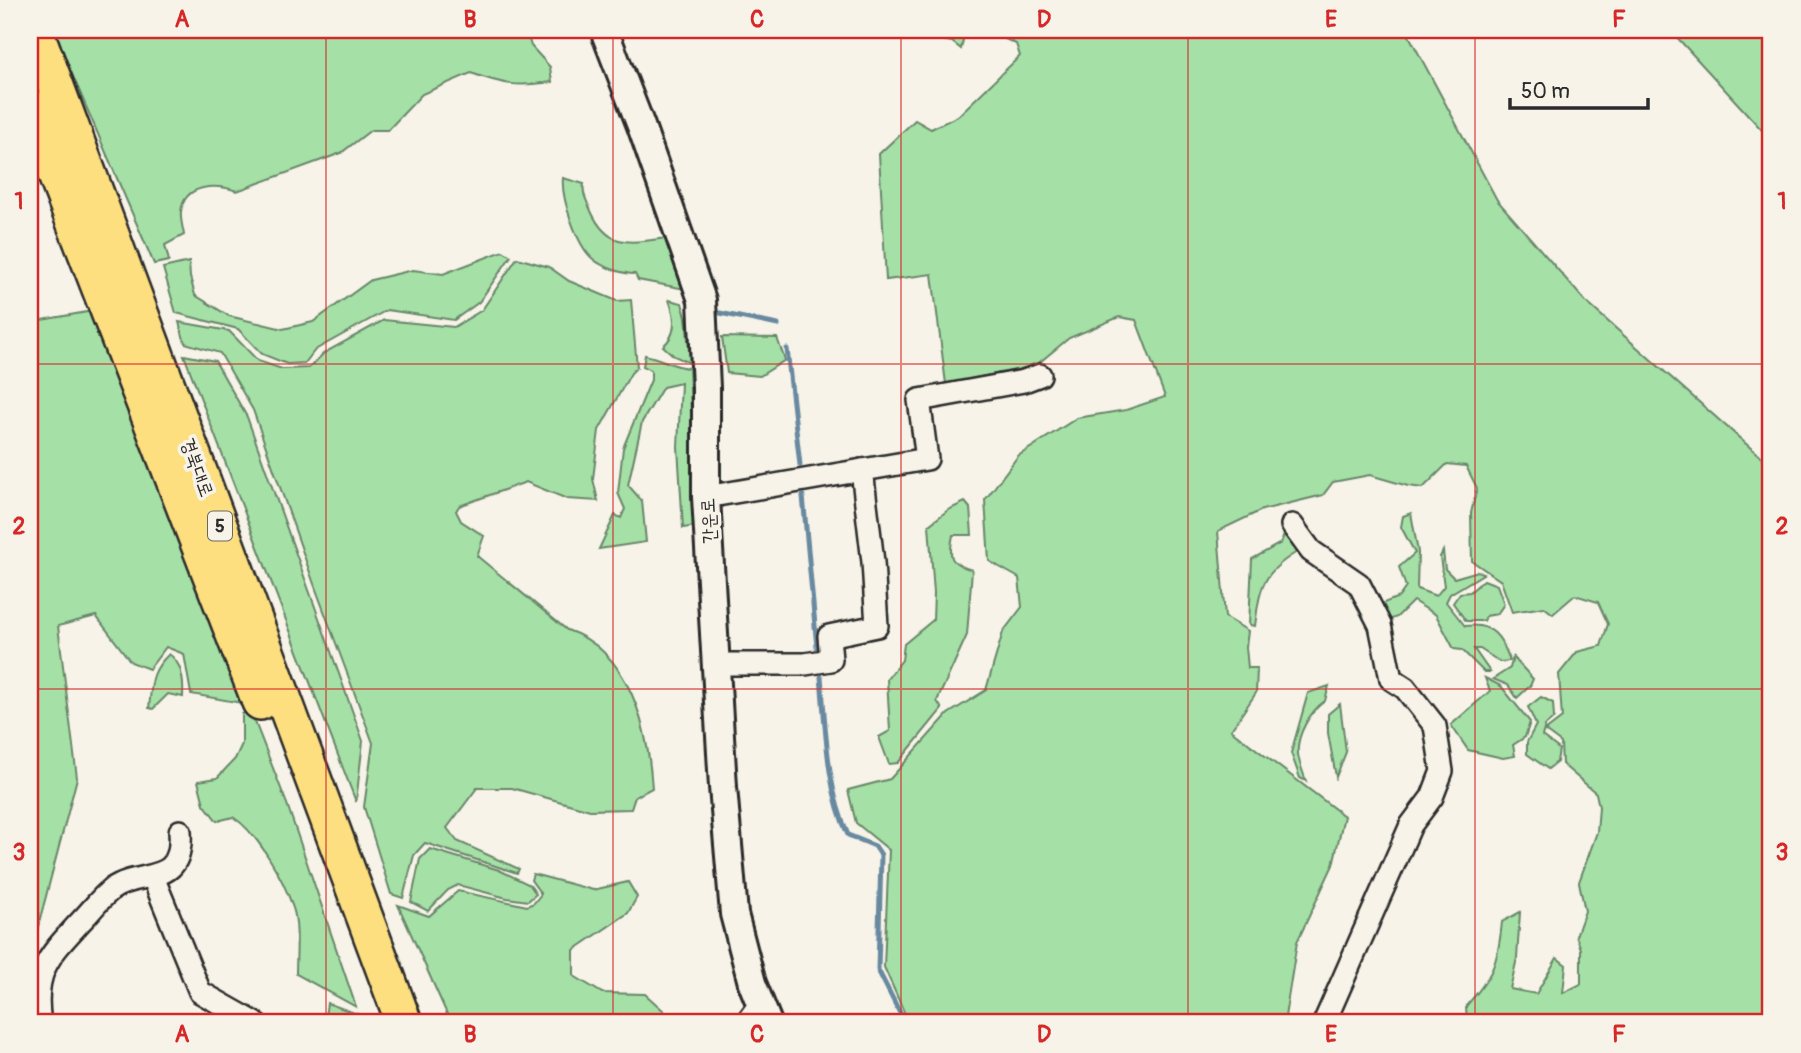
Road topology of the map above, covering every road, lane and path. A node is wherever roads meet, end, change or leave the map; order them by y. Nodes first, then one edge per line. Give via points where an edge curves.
1 (35, 30) edge
2 (604, 30) edge
3 (30, 108) edge
4 (1040, 375) dead end
5 (862, 470) junction
6 (706, 497) junction
7 (1292, 525) dead end
8 (717, 664) junction
9 (180, 831) dead end
10 (153, 877) junction
11 (353, 883) junction
12 (758, 1017) edge
13 (40, 1023) edge
14 (255, 1023) edge
15 (381, 1023) edge
16 (404, 1023) edge
17 (428, 1023) edge
18 (1324, 1023) edge

1 - 11 highway, 경북대로 / 5
2 - 6 street, 간운로 via 702,300
3 - 15 highway, 경북대로
4 - 5 street via 919,400 927,459
5 - 6 street
5 - 8 street via 877,626 829,636 831,660
6 - 8 street, 간운로
7 - 18 street via 1311,551 1359,584 1380,625 1391,679 1405,688 1435,726 1442,771 1432,797 1411,825
8 - 12 street, 간운로 via 734,914
9 - 10 street via 180,852
10 - 13 street via 125,881 110,890 52,953 41,972
10 - 14 street via 200,992
11 - 16 highway, 경북대로 / 5
11 - 17 highway

